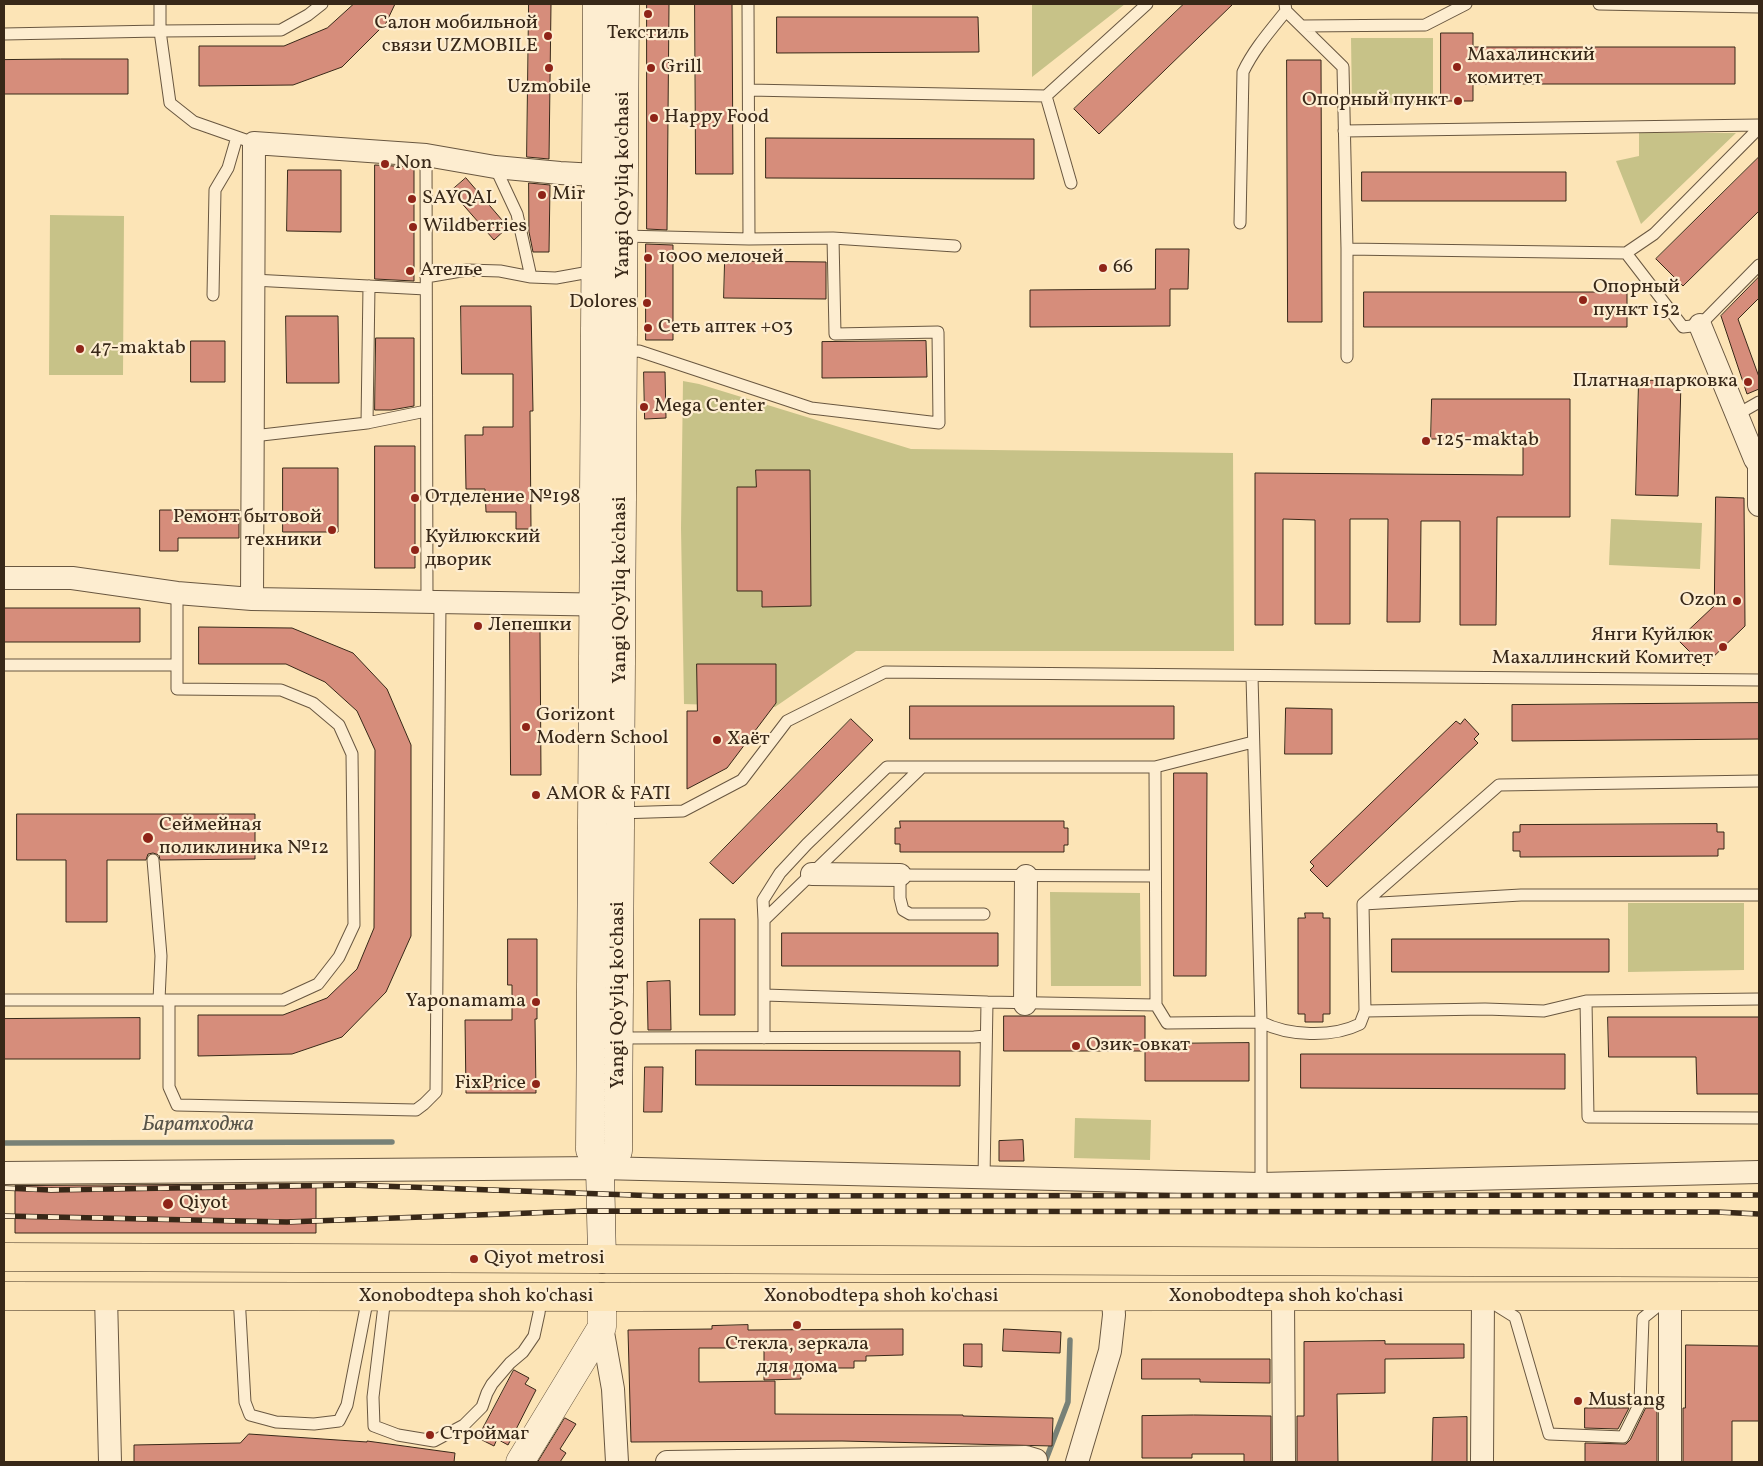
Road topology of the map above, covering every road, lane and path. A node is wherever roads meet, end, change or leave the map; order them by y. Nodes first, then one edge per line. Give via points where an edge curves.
1 (160, 4) edge
2 (322, 4) edge
3 (597, 4) edge
4 (625, 4) edge
5 (748, 4) edge
6 (1147, 4) edge
7 (1466, 4) edge
8 (1599, 4) edge
9 (1286, 7) edge
10 (1759, 7) edge
11 (1302, 26) junction
12 (160, 31) junction
13 (4, 34) edge
14 (749, 90) junction
15 (1046, 96) junction
16 (1759, 124) edge
17 (1759, 128) edge
18 (1344, 131) junction
19 (246, 140) junction
20 (426, 155) junction
21 (495, 166) junction
22 (595, 175) junction
23 (624, 176) junction
24 (1071, 183) dead end
25 (1240, 223) dead end
26 (624, 236) junction
27 (833, 238) junction
28 (749, 239) junction
29 (955, 246) dead end
30 (1347, 249) junction
31 (1626, 253) junction
32 (1759, 265) edge
33 (595, 271) junction
34 (426, 277) junction
35 (531, 277) junction
36 (254, 280) junction
37 (369, 286) junction
38 (426, 289) junction
39 (213, 295) dead end
40 (1700, 325) junction
41 (594, 352) junction
42 (623, 352) junction
43 (1347, 357) dead end
44 (1759, 402) edge
45 (426, 411) junction
46 (1738, 414) junction
47 (367, 423) junction
48 (252, 436) junction
49 (1757, 458) edge
50 (1759, 505) edge
51 (4, 578) edge
52 (177, 593) junction
53 (252, 599) junction
54 (434, 602) junction
55 (593, 605) junction
56 (621, 605) junction
57 (4, 665) edge
58 (176, 665) junction
59 (1252, 676) junction
60 (1759, 680) edge
61 (1253, 742) junction
62 (1155, 767) junction
63 (921, 768) junction
64 (1759, 781) edge
65 (606, 813) junction
66 (153, 860) dead end
67 (812, 874) junction
68 (900, 875) junction
69 (1026, 876) junction
70 (1155, 876) junction
71 (1759, 895) edge
72 (1363, 904) junction
73 (984, 914) dead end
74 (764, 920) junction
75 (764, 995) junction
76 (1759, 999) edge
77 (4, 1000) edge
78 (164, 1000) junction
79 (1586, 1001) junction
80 (987, 1002) junction
81 (1025, 1004) junction
82 (1156, 1005) junction
83 (1364, 1010) junction
84 (1261, 1022) junction
85 (986, 1036) junction
86 (619, 1038) junction
87 (764, 1038) junction
88 (1759, 1118) edge
89 (600, 1168) junction
90 (1759, 1172) edge
91 (4, 1173) edge
92 (984, 1178) junction
93 (1261, 1184) junction
94 (4, 1257) edge
95 (602, 1259) junction
96 (1759, 1263) edge
97 (4, 1296) edge
98 (106, 1296) junction
99 (239, 1296) junction
100 (1483, 1296) junction
101 (1670, 1296) junction
102 (1759, 1296) edge
103 (376, 1297) junction
104 (541, 1297) junction
105 (1113, 1297) junction
106 (1283, 1297) junction
107 (602, 1298) junction
108 (602, 1327) junction
109 (1039, 1461) edge
110 (110, 1462) edge
111 (520, 1462) edge
112 (617, 1462) edge
113 (667, 1462) edge
114 (1077, 1462) edge
115 (1284, 1462) edge
116 (1482, 1462) edge
117 (1670, 1462) edge

1 - 12 lane
2 - 12 lane via 281,30
3 - 22 main road, Yangi Qo'yliq ko'chasi
4 - 23 main road, Yangi Qo'yliq ko'chasi
5 - 14 lane
6 - 15 lane
7 - 11 lane via 1425,25
8 - 10 lane
9 - 11 lane
9 - 25 lane via 1250,58 1244,72
11 - 18 lane via 1343,66
12 - 13 lane
12 - 19 lane via 170,103 194,122
14 - 15 lane
14 - 28 lane
15 - 24 lane
16 - 18 lane
17 - 31 lane via 1654,234
18 - 30 lane
19 - 20 street
19 - 36 street
19 - 39 lane via 215,190
20 - 21 street
20 - 34 lane
21 - 22 street
21 - 35 lane via 517,214
22 - 23 street
22 - 33 main road, Yangi Qo'yliq ko'chasi
23 - 26 main road, Yangi Qo'yliq ko'chasi
26 - 28 lane
26 - 42 main road, Yangi Qo'yliq ko'chasi
27 - 28 lane
27 - 29 lane
27 - 42 lane via 834,334 938,332 939,423 811,408 639,351
30 - 31 lane
30 - 43 lane
31 - 40 lane via 1683,327
32 - 40 lane
33 - 35 lane via 556,278
33 - 41 main road, Yangi Qo'yliq ko'chasi
34 - 35 lane via 468,270 500,271
34 - 38 lane
36 - 37 lane
36 - 48 street
37 - 38 lane
37 - 47 lane
38 - 45 lane
40 - 46 street
41 - 42 lane
41 - 55 main road, Yangi Qo'yliq ko'chasi
42 - 56 main road, Yangi Qo'yliq ko'chasi
44 - 46 lane
45 - 47 lane
45 - 54 lane
46 - 49 street
47 - 48 lane
48 - 53 street
49 - 50 street
51 - 52 street via 72,578
52 - 53 street
52 - 58 lane
53 - 54 street
54 - 55 street
54 - 78 lane via 436,1092 416,1110 177,1105 169,1087
55 - 56 street
55 - 65 main road, Yangi Qo'yliq ko'chasi
56 - 65 main road, Yangi Qo'yliq ko'chasi
57 - 58 lane
58 - 78 lane via 177,688 281,690 313,704 339,726 352,754 354,926 339,958 318,984 283,1000
59 - 60 lane
59 - 61 lane
59 - 65 lane via 885,672 787,722 742,780 683,811
61 - 62 lane
61 - 84 lane
62 - 63 lane
62 - 70 lane
63 - 67 lane
63 - 74 lane via 887,767 858,793 780,873 763,900
64 - 72 lane via 1499,785
65 - 86 main road, Yangi Qo'yliq ko'chasi
65 - 89 main road, Yangi Qo'yliq ko'chasi via 590,1150
66 - 78 lane
67 - 68 street
67 - 74 lane
68 - 69 lane
68 - 73 lane via 903,910 910,914
69 - 70 lane
69 - 81 street
70 - 82 lane
71 - 72 lane via 1520,895
72 - 83 lane
74 - 75 lane
75 - 80 lane
75 - 87 lane
76 - 79 lane
77 - 78 lane
79 - 83 lane via 1544,1012
79 - 88 lane via 1588,1117
80 - 81 lane
80 - 85 lane
81 - 82 lane
82 - 84 lane via 1167,1023
83 - 84 lane via 1360,1024 1336,1032 1294,1032
84 - 93 lane
85 - 87 lane
85 - 92 lane
86 - 87 lane
86 - 89 main road, Yangi Qo'yliq ko'chasi via 618,1150
89 - 91 street
89 - 92 street
89 - 95 main road, Yangi Qo'yliq ko'chasi
90 - 93 street
92 - 93 street
94 - 95 highway, Xonobodtepa shoh ko'chasi
95 - 96 highway, Xonobodtepa shoh ko'chasi
95 - 107 highway
97 - 98 highway, Xonobodtepa shoh ko'chasi
98 - 99 highway, Xonobodtepa shoh ko'chasi
98 - 110 street
99 - 103 highway, Xonobodtepa shoh ko'chasi
99 - 103 lane via 245,1402 250,1414 276,1422 314,1424 339,1421 347,1405
100 - 101 highway, Xonobodtepa shoh ko'chasi
100 - 101 lane via 1515,1317 1549,1434 1623,1437 1640,1403 1642,1318
100 - 106 highway, Xonobodtepa shoh ko'chasi
100 - 116 street
101 - 102 highway, Xonobodtepa shoh ko'chasi
101 - 117 street
103 - 104 highway, Xonobodtepa shoh ko'chasi
103 - 104 lane via 374,1426 398,1435 434,1441 464,1425 482,1407 492,1384 523,1352 534,1336
104 - 107 highway, Xonobodtepa shoh ko'chasi
105 - 106 highway, Xonobodtepa shoh ko'chasi
105 - 107 highway, Xonobodtepa shoh ko'chasi
105 - 114 street via 1110,1350
106 - 115 street
107 - 108 main road
108 - 111 main road
108 - 112 street via 613,1389
109 - 113 street via 1026,1457

